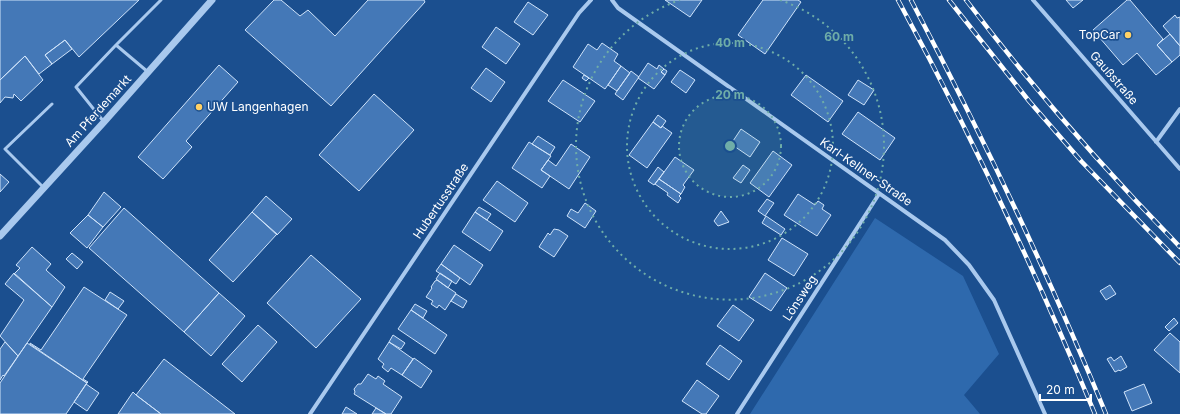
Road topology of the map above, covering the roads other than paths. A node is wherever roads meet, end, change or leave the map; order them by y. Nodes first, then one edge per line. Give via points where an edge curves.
1 (161, 0) edge
2 (212, 0) edge
3 (591, 0) edge
4 (612, 0) edge
5 (1033, 0) edge
6 (116, 45) junction
7 (148, 72) junction
8 (52, 104) dead end
9 (1180, 109) edge
10 (104, 122) junction
11 (1156, 142) junction
12 (0, 147) edge
13 (5, 149) junction
14 (1180, 169) edge
15 (44, 188) junction
16 (880, 194) junction
17 (0, 236) edge
18 (310, 414) edge
19 (737, 414) edge
20 (1045, 414) edge

1 - 6 lane
2 - 7 street, Am Pferdemarkt
3 - 18 street, Hubertusstraße via 574,20
4 - 16 street, Karl-Kellner-Straße via 618,8
5 - 11 street, Gaußstraße
6 - 7 lane
6 - 10 lane via 76,87
7 - 10 street, Am Pferdemarkt
8 - 13 lane
9 - 11 street
10 - 15 street, Am Pferdemarkt
11 - 14 street, Gaußstraße
12 - 13 lane
13 - 15 lane
15 - 17 street, Am Pferdemarkt
16 - 19 street, Lönsweg
16 - 20 street, Karl-Kellner-Straße via 945,240 969,265 994,300

